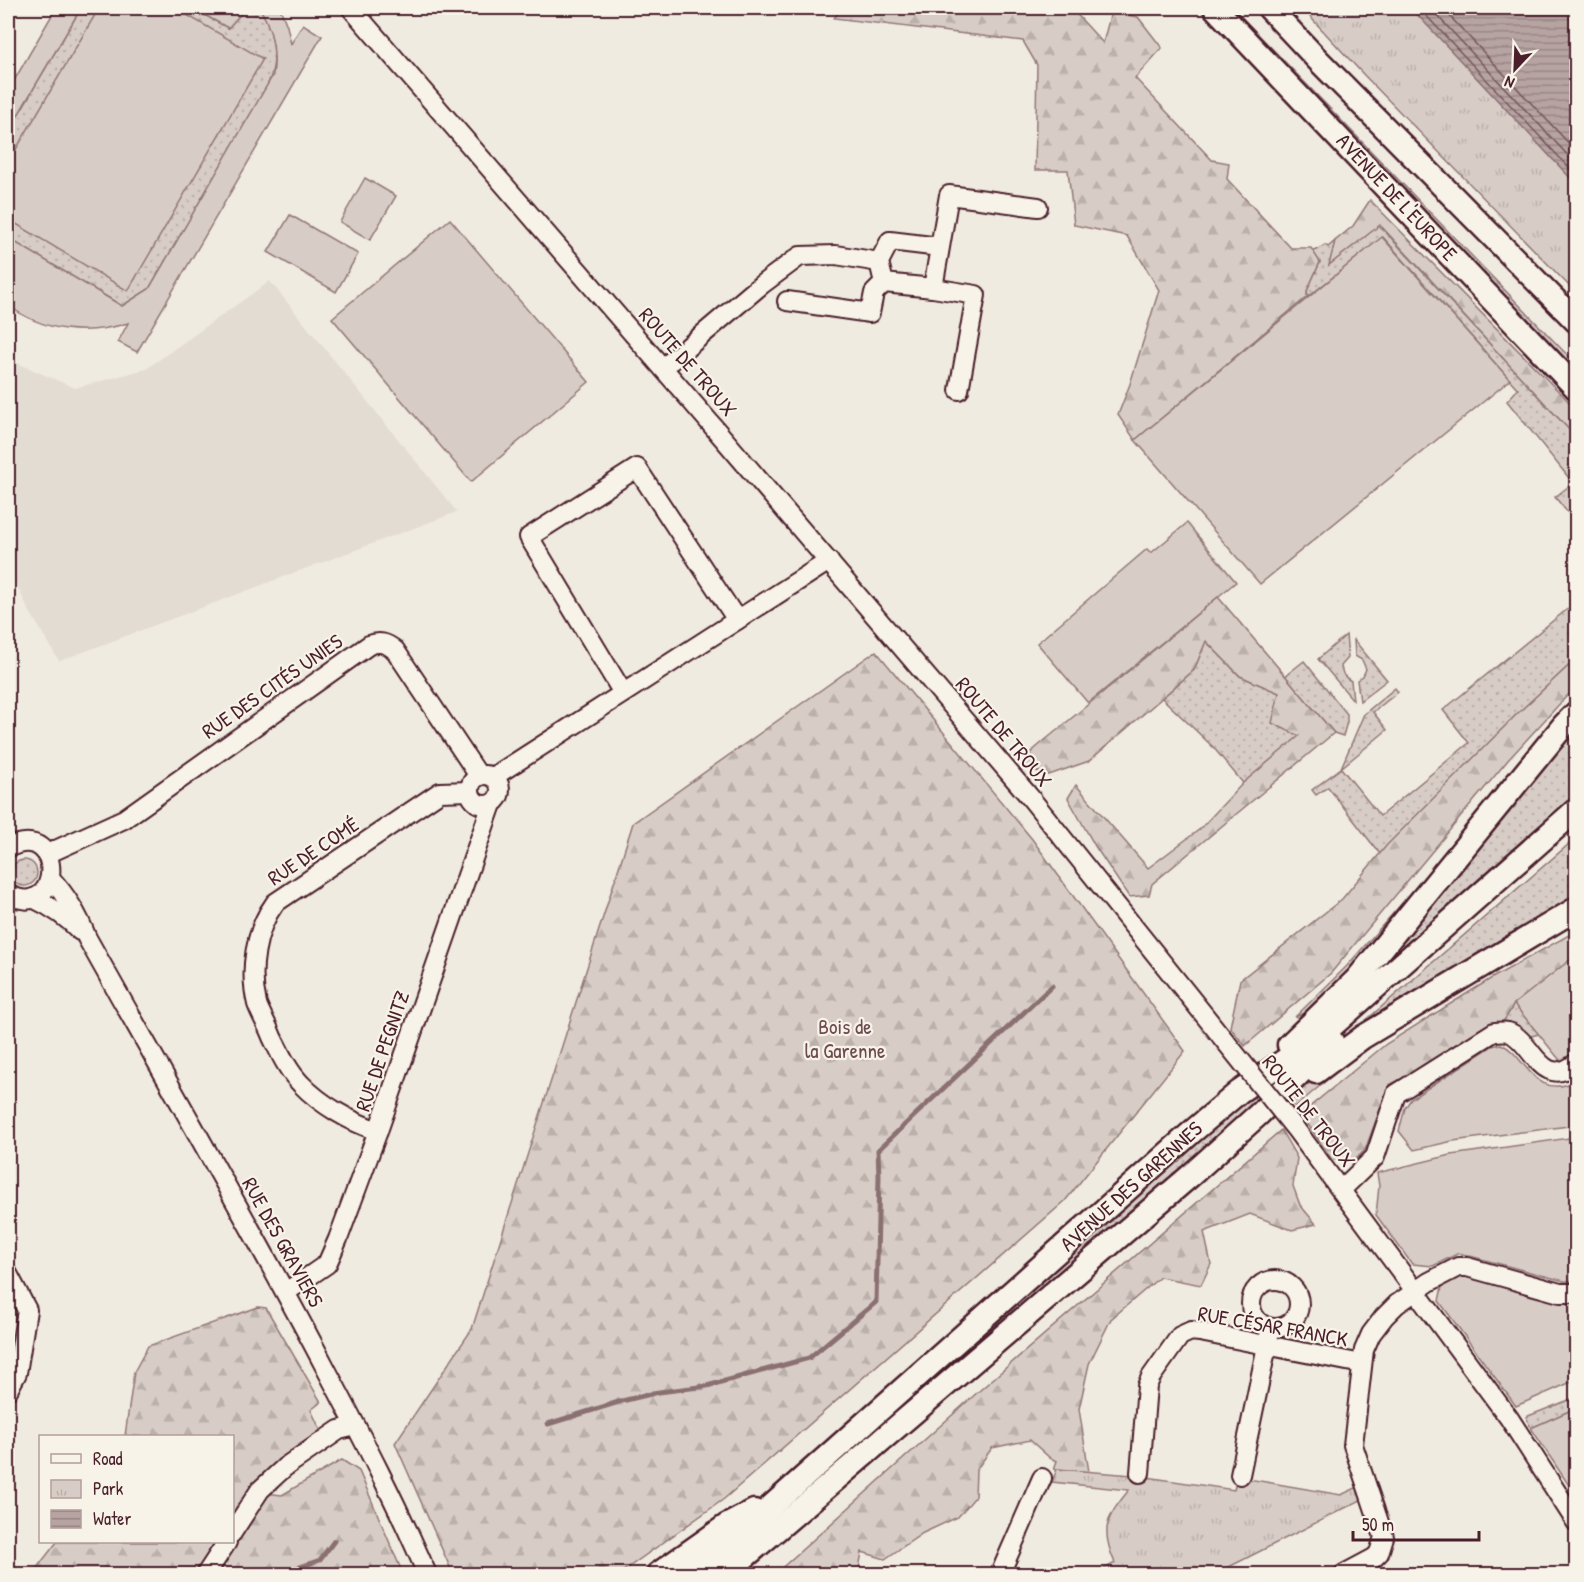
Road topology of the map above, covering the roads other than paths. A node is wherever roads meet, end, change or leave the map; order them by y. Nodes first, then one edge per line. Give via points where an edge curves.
1 (351, 8) edge
2 (1215, 8) edge
3 (1269, 8) edge
4 (1038, 207) dead end
5 (940, 248) junction
6 (879, 262) junction
7 (884, 284) junction
8 (933, 288) junction
9 (787, 301) dead end
10 (1576, 321) edge
11 (663, 368) junction
12 (1576, 388) edge
13 (959, 390) dead end
14 (829, 561) junction
15 (737, 620) junction
16 (622, 693) junction
17 (1576, 713) edge
18 (481, 781) junction
19 (492, 804) junction
20 (1576, 810) edge
21 (1576, 825) edge
22 (10, 842) edge
23 (47, 855) junction
24 (51, 879) junction
25 (8, 895) edge
26 (33, 898) junction
27 (1576, 909) edge
28 (87, 938) junction
29 (1576, 1063) edge
30 (1239, 1092) junction
31 (1259, 1114) junction
32 (378, 1131) junction
33 (1341, 1190) junction
34 (8, 1274) edge
35 (1415, 1291) junction
36 (286, 1292) junction
37 (1576, 1293) edge
38 (1269, 1337) junction
39 (1362, 1364) junction
40 (8, 1390) edge
41 (356, 1426) junction
42 (1140, 1473) dead end
43 (1240, 1475) dead end
44 (1042, 1478) dead end
45 (832, 1483) junction
46 (787, 1493) junction
47 (1576, 1522) edge
48 (234, 1530) edge
49 (226, 1543) edge
50 (206, 1575) edge
51 (427, 1575) edge
52 (658, 1575) edge
53 (695, 1575) edge
54 (725, 1575) edge
55 (748, 1575) edge
56 (1000, 1575) edge
57 (1344, 1575) edge

1 - 11 street, ROUTE DE TROUX
2 - 12 main road, AVENUE DE L'EUROPE
3 - 10 main road, AVENUE DE L'EUROPE
4 - 5 street via 949,195
5 - 6 street via 890,241
5 - 8 street
6 - 7 street
6 - 11 street via 836,255 800,256
7 - 8 street
7 - 9 street via 874,293 870,313
8 - 13 street via 976,295
11 - 14 street, ROUTE DE TROUX
14 - 15 street
14 - 33 street, ROUTE DE TROUX, bridge via 1029,796
15 - 16 street
15 - 16 street via 637,468 529,537
16 - 18 street
17 - 30 main road via 1357,979
18 - 19 street, RUE DE PEGNITZ via 501,788 499,798
18 - 19 street via 473,800 482,805
18 - 23 street, RUE DES CITÉS UNIES via 395,650 382,642 374,643 124,819
18 - 32 street, RUE DE COMÉ via 440,792 275,903 261,926 254,965 257,1004 281,1055 300,1083 324,1102 360,1125
19 - 32 street, RUE DE PEGNITZ
20 - 30 main road, AVENUE DES GARENNES via 1323,1034
21 - 31 main road, AVENUE DES GARENNES via 1345,1027
22 - 23 street via 27,843
23 - 24 street
24 - 26 street via 44,891
24 - 28 street, RUE DES GRAVIERS via 66,895
25 - 26 street
26 - 28 street, RUE DES GRAVIERS via 67,917
27 - 31 main road via 1363,1037
28 - 36 street, RUE DES GRAVIERS
29 - 33 street via 1559,1071 1547,1068 1534,1060 1519,1039 1508,1032 1494,1032 1396,1094 1376,1157
30 - 46 main road, AVENUE DES GARENNES
31 - 45 main road, AVENUE DES GARENNES
32 - 36 street, RUE DE PEGNITZ via 327,1264
33 - 35 street, ROUTE DE TROUX
34 - 40 street via 27,1310 17,1373
35 - 37 street via 1458,1267 1560,1293
35 - 39 street via 1390,1311 1371,1334
35 - 47 street, ROUTE DE TROUX via 1509,1418
36 - 41 street, RUE DES GRAVIERS
38 - 39 street, RUE CÉSAR FRANCK
38 - 42 street, RUE CÉSAR FRANCK via 1191,1331 1180,1336 1147,1386
38 - 43 street
39 - 57 street via 1353,1446 1384,1537 1374,1558
41 - 48 street via 339,1430 285,1467 260,1490
41 - 51 street, RUE DES GRAVIERS
44 - 56 street
45 - 54 main road, AVENUE DES GARENNES
45 - 55 main road via 779,1546
46 - 52 main road via 726,1526
46 - 53 main road, AVENUE DES GARENNES
49 - 50 street

